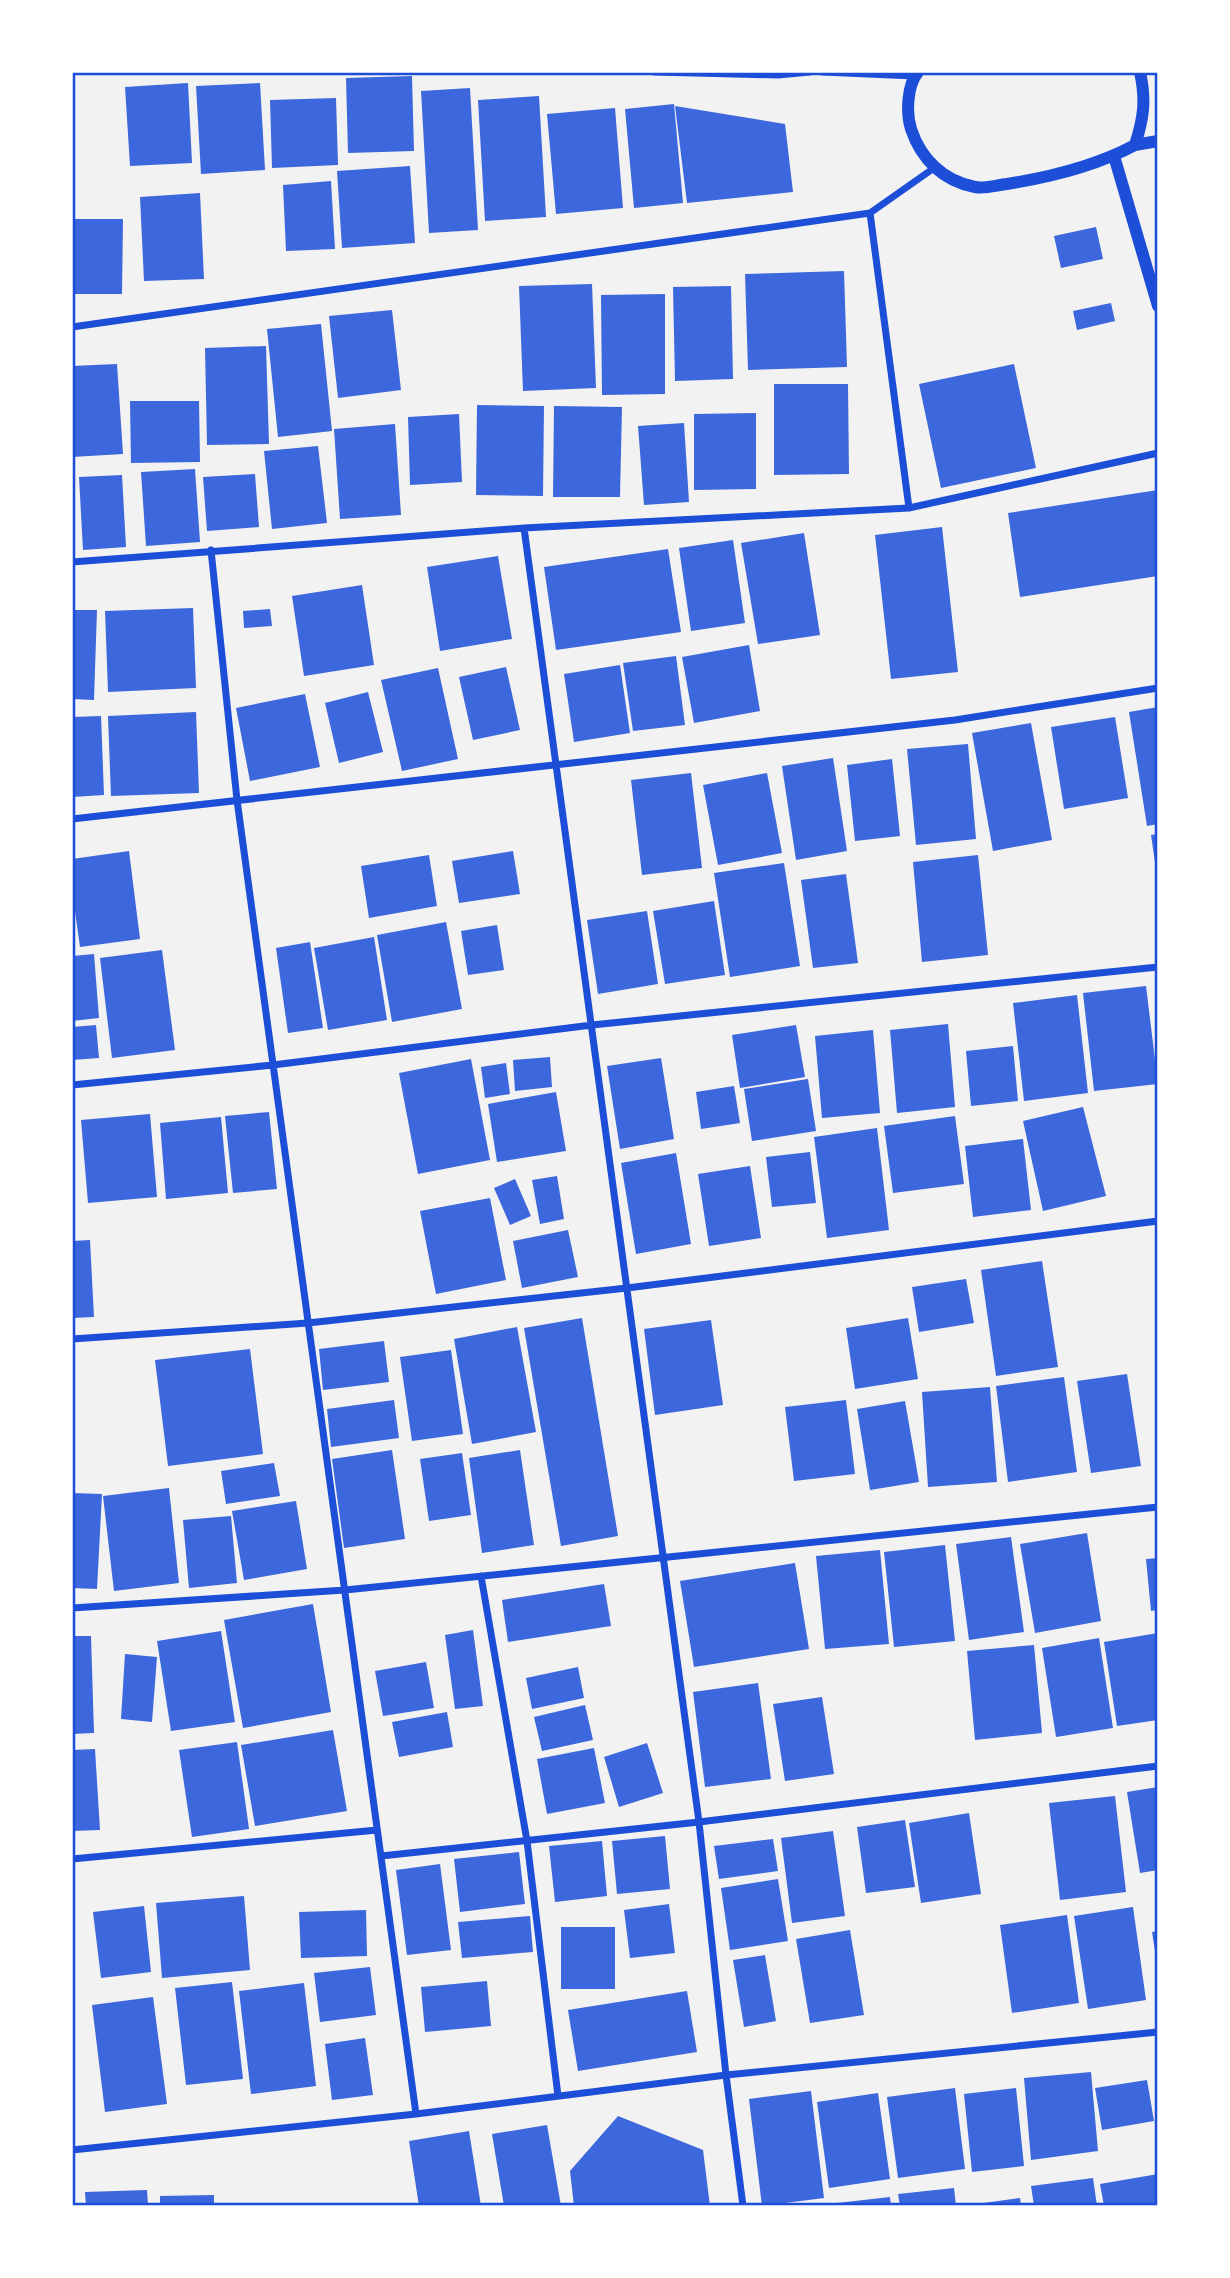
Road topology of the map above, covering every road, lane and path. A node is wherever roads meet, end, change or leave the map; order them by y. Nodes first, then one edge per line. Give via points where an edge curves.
1 (654, 72) edge
2 (810, 72) edge
3 (822, 72) edge
4 (1140, 72) edge
5 (916, 74) edge
6 (1158, 141) edge
7 (1135, 145) junction
8 (1114, 156) junction
9 (934, 168) junction
10 (870, 213) junction
11 (1158, 306) edge
12 (72, 327) edge
13 (1158, 453) edge
14 (909, 508) junction
15 (524, 528) junction
16 (211, 550) junction
17 (72, 562) edge
18 (1158, 688) edge
19 (556, 765) junction
20 (237, 800) junction
21 (72, 819) edge
22 (1158, 967) edge
23 (592, 1025) junction
24 (273, 1065) junction
25 (72, 1085) edge
26 (1158, 1221) edge
27 (627, 1288) junction
28 (308, 1324) junction
29 (72, 1339) edge
30 (1158, 1507) edge
31 (663, 1557) junction
32 (481, 1576) junction
33 (345, 1590) junction
34 (72, 1608) edge
35 (1158, 1766) edge
36 (699, 1822) junction
37 (377, 1830) junction
38 (527, 1841) junction
39 (381, 1856) junction
40 (72, 1859) edge
41 (1158, 2032) edge
42 (726, 2075) junction
43 (558, 2096) junction
44 (416, 2113) junction
45 (72, 2151) edge
46 (743, 2206) edge

1 - 2 street
3 - 5 street
4 - 7 street via 1145,95
5 - 9 street via 908,101 910,126
6 - 7 street
7 - 8 street
8 - 9 street via 1049,177 978,188 955,182
8 - 11 street
9 - 10 street
10 - 12 street
10 - 14 street
13 - 14 street
14 - 15 street
15 - 16 street
15 - 19 street
16 - 17 street
16 - 20 street
18 - 19 street via 956,720
19 - 20 street
19 - 23 street
20 - 21 street
20 - 24 street
22 - 23 street
23 - 24 street
23 - 27 street
24 - 25 street
24 - 28 street
26 - 27 street
27 - 28 street
27 - 31 street
28 - 29 street
28 - 33 street
30 - 31 street
31 - 32 street
31 - 36 street
32 - 33 street
32 - 38 street
33 - 34 street
33 - 37 street
35 - 36 street
36 - 38 street
36 - 42 street
37 - 39 street
37 - 40 street
38 - 39 street
38 - 43 street
39 - 44 street
41 - 42 street
42 - 43 street
42 - 46 street
43 - 44 street
44 - 45 street

